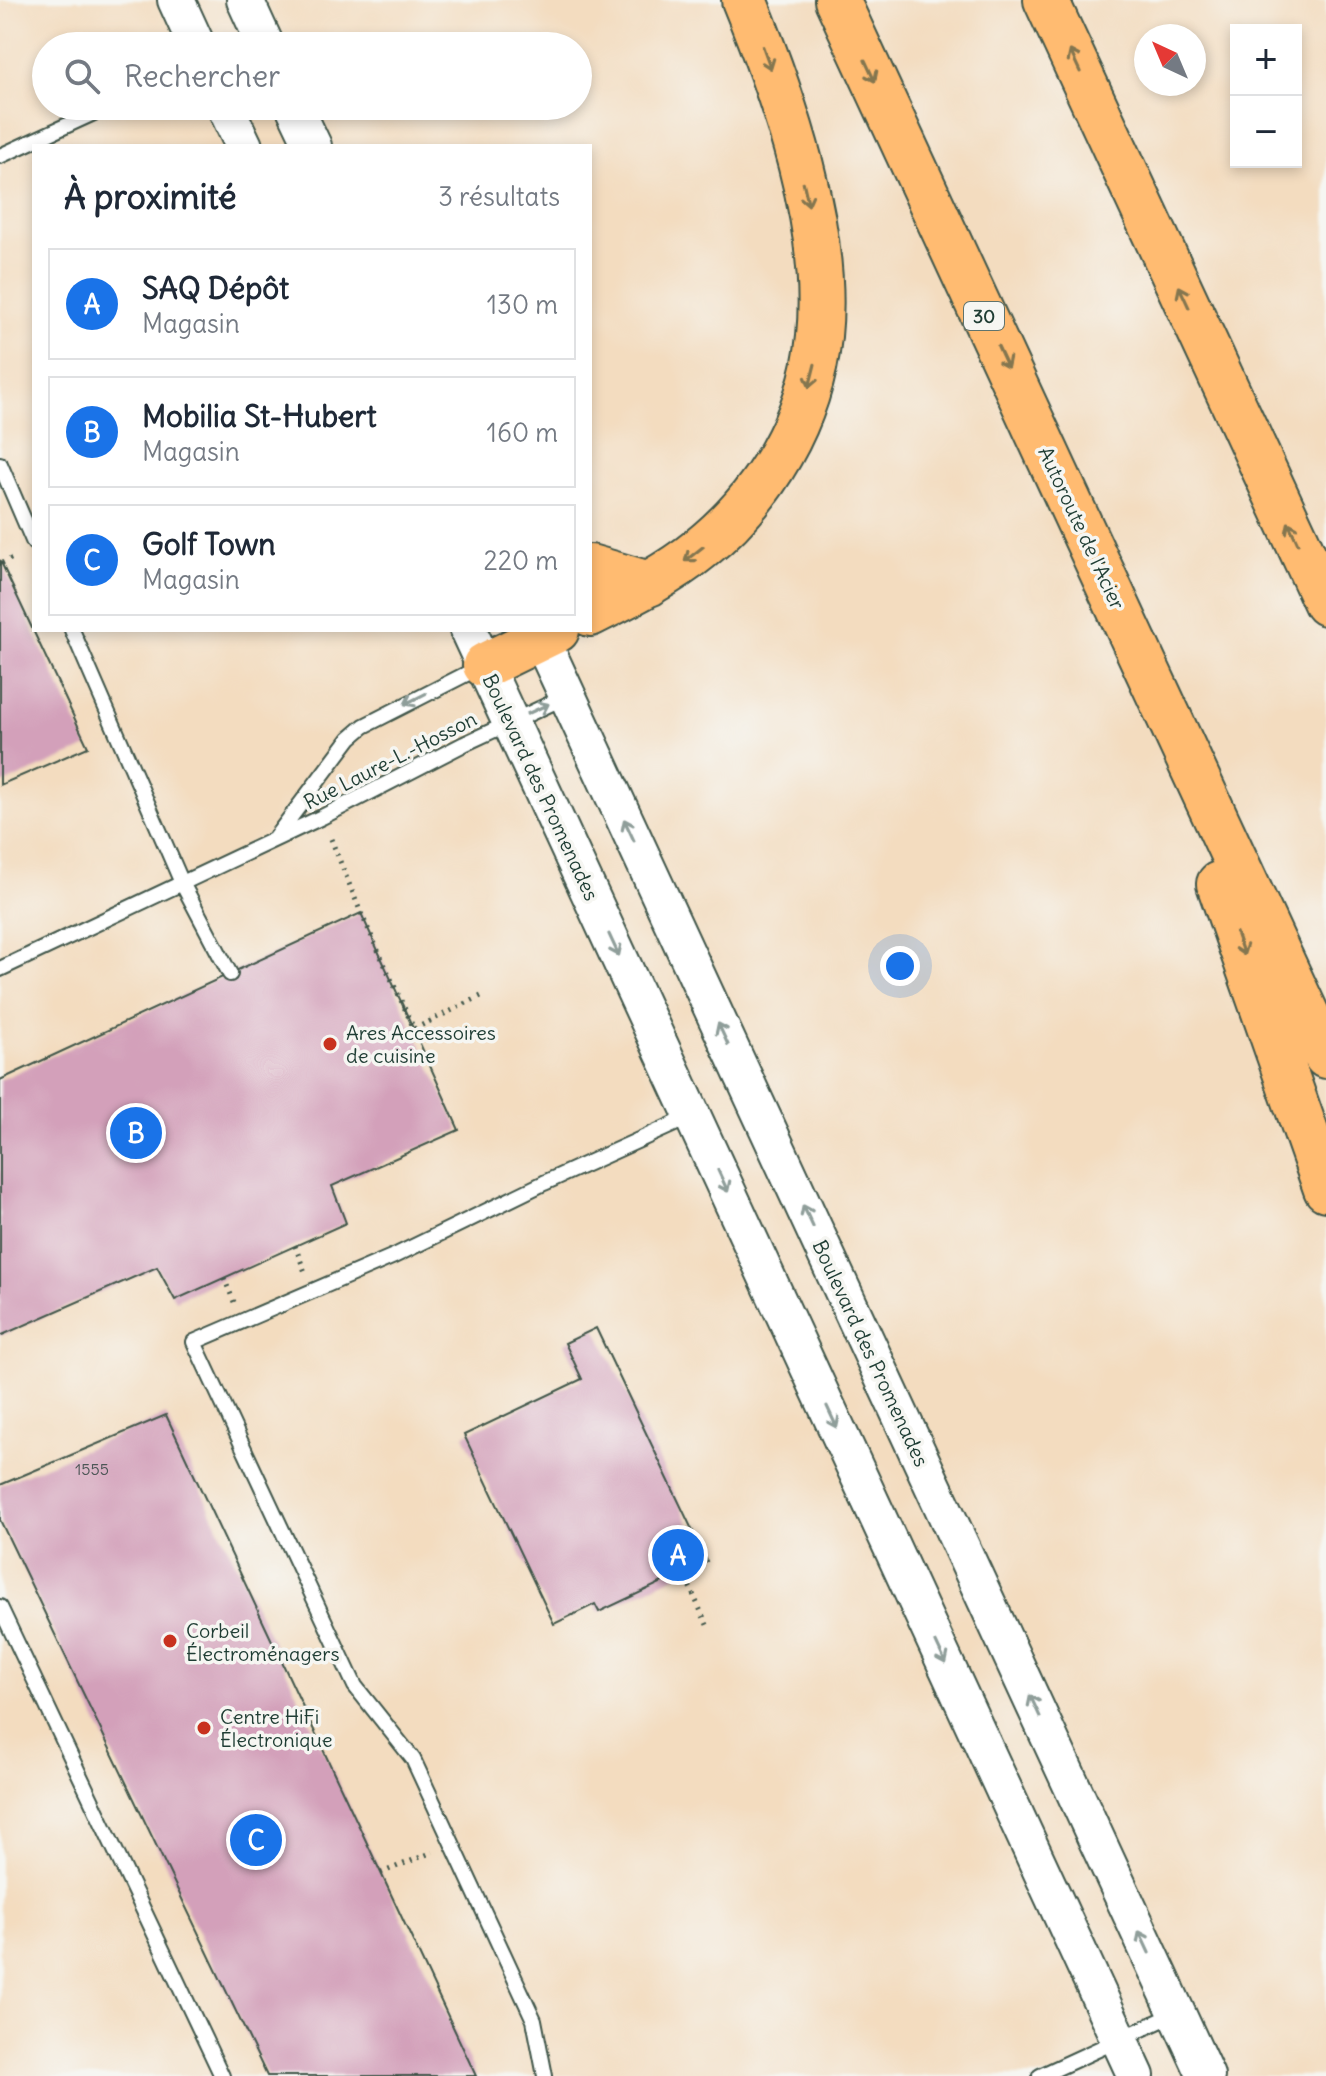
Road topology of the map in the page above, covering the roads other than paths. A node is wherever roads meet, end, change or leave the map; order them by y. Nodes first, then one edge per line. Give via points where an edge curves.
1 (176, 0) edge
2 (245, 0) edge
3 (744, 0) edge
4 (837, 0) edge
5 (1046, 0) edge
6 (191, 32) edge
7 (260, 32) edge
8 (78, 120) edge
9 (232, 120) edge
10 (301, 120) edge
11 (243, 144) edge
12 (312, 144) edge
13 (0, 156) edge
14 (0, 464) edge
15 (32, 538) edge
16 (592, 568) edge
17 (649, 584) junction
18 (1326, 603) edge
19 (592, 613) edge
20 (73, 632) edge
21 (545, 633) edge
22 (1131, 633) junction
23 (476, 647) edge
24 (566, 696) junction
25 (510, 722) junction
26 (275, 838) junction
27 (182, 883) junction
28 (0, 969) edge
29 (230, 974) dead end
30 (1326, 1056) edge
31 (693, 1116) junction
32 (1326, 1189) edge
33 (0, 1607) edge
34 (1177, 2013) junction
35 (1119, 2039) junction
36 (222, 2076) edge
37 (545, 2076) edge
38 (1040, 2076) edge
39 (1136, 2076) edge
40 (1206, 2076) edge

1 - 6 street
2 - 7 street
3 -> 17 highway via 787,118 809,205 821,299 816,355 796,423 759,488 701,549
4 -> 22 highway, Autoroute de l'Acier / 30
18 -> 5 highway
8 - 13 lane
9 - 11 street
10 - 12 street
14 - 15 lane
16 - 17 highway
17 - 19 highway
20 - 27 lane
21 - 23 highway
21 - 24 street, Boulevard des Promenades
22 - 30 highway, Autoroute de l'Acier / 30
22 -> 32 highway
23 - 25 street, Boulevard des Promenades
23 -> 26 lane, Rue Laure-L.-Hosson via 350,738
25 -> 24 lane, Rue Laure-L.-Hosson
34 -> 24 street, Boulevard des Promenades
25 - 26 lane, Rue Laure-L.-Hosson
25 -> 31 street, Boulevard des Promenades
26 - 27 lane, Rue Laure-L.-Hosson
27 - 28 lane, Rue Laure-L.-Hosson
27 - 29 lane
31 -> 35 street, Boulevard des Promenades
31 - 37 lane via 394,1256 194,1342 355,1686 413,1759 534,2020
33 - 36 lane
34 - 35 lane
34 - 40 street, Boulevard des Promenades
35 - 38 lane
35 - 39 street, Boulevard des Promenades

